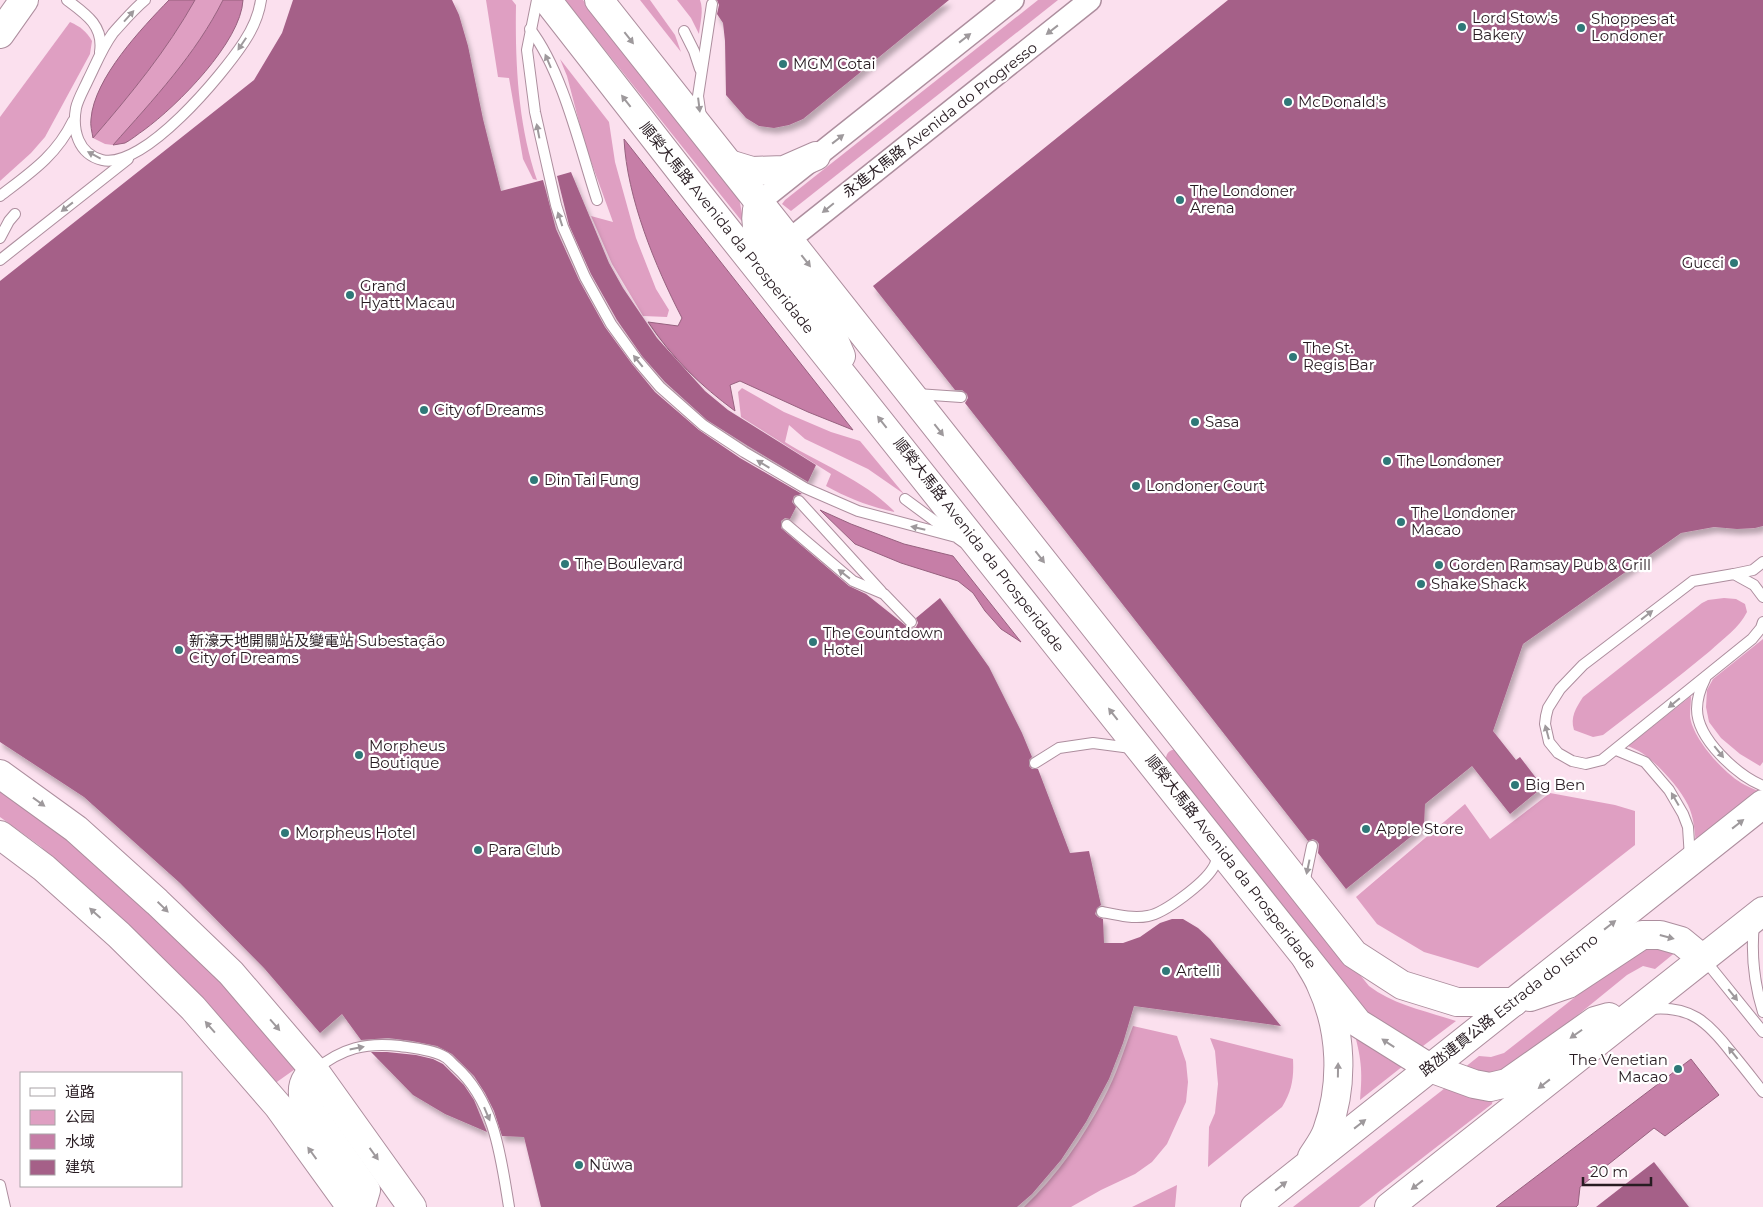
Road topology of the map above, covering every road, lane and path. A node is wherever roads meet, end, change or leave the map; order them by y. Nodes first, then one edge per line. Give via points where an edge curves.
1 (24, 0) edge
2 (67, 0) edge
3 (145, 0) edge
4 (261, 0) edge
5 (537, 0) edge
6 (547, 0) edge
7 (598, 0) edge
8 (1013, 0) edge
9 (1090, 0) edge
10 (712, 4) dead end
11 (530, 29) junction
12 (684, 31) dead end
13 (0, 34) edge
14 (100, 53) junction
15 (701, 73) junction
16 (75, 119) junction
17 (147, 145) junction
18 (721, 154) junction
19 (816, 156) junction
20 (0, 196) edge
21 (596, 200) dead end
22 (758, 202) junction
23 (0, 223) edge
24 (0, 238) edge
25 (789, 240) junction
26 (0, 260) edge
27 (853, 386) junction
28 (911, 394) junction
29 (960, 397) dead end
30 (905, 499) dead end
31 (799, 501) dead end
32 (787, 525) dead end
33 (956, 537) junction
34 (1763, 562) edge
35 (1734, 574) junction
36 (1004, 576) junction
37 (884, 594) junction
38 (1763, 597) edge
39 (911, 622) dead end
40 (1763, 622) edge
41 (1706, 676) junction
42 (1174, 726) junction
43 (1616, 750) junction
44 (1142, 751) junction
45 (1034, 763) dead end
46 (0, 774) edge
47 (1763, 786) edge
48 (1763, 804) edge
49 (0, 835) edge
50 (1312, 846) dead end
51 (1219, 848) junction
52 (1690, 862) junction
53 (1237, 870) junction
54 (1202, 881) junction
55 (1303, 889) junction
56 (1102, 912) dead end
57 (1759, 914) edge
58 (1306, 958) junction
59 (1703, 959) junction
60 (1514, 1002) junction
61 (1637, 1010) junction
62 (1763, 1012) edge
63 (1763, 1032) edge
64 (1430, 1068) junction
65 (314, 1070) junction
66 (1763, 1092) edge
67 (1308, 1165) junction
68 (0, 1185) edge
69 (5, 1207) edge
70 (351, 1207) edge
71 (361, 1207) edge
72 (412, 1207) edge
73 (509, 1207) edge
74 (1255, 1207) edge
75 (1389, 1207) edge

1 - 13 main road
2 - 14 lane via 88,16 99,30
14 -> 3 lane
4 -> 17 lane via 256,20 228,65 183,115
5 - 11 lane
27 -> 6 main road, 順榮大馬路 Avenida da Prosperidade
7 -> 18 main road
19 -> 8 street
9 -> 25 street, 永進大馬路 Avenida do Progresso
10 - 15 lane
21 -> 11 lane via 563,94 542,44
33 -> 11 lane via 858,511 805,488 703,425 660,387 637,360 611,324 563,227 535,112 527,50
12 - 15 lane
14 - 16 lane via 76,106
15 -> 18 lane via 698,96 701,119
17 -> 16 lane via 118,160 102,160 87,153 78,141
16 - 20 lane via 55,151
17 -> 26 lane
18 - 19 main road via 752,171 784,170
18 - 22 main road
19 - 22 street
22 - 25 main road
22 - 27 main road via 755,213 759,235 824,316
23 - 24 lane via 16,214 8,221
25 -> 28 main road
36 -> 27 main road, 順榮大馬路 Avenida da Prosperidade
28 - 29 lane
28 -> 42 main road
30 - 33 lane
31 - 37 lane
37 -> 32 lane via 853,581
33 - 36 lane
34 - 35 lane via 1753,570
35 - 38 lane via 1754,585
43 -> 35 lane via 1602,760 1586,764 1558,753 1550,742 1545,724 1548,708 1560,688 1583,665 1693,581
44 -> 36 main road, 順榮大馬路 Avenida da Prosperidade
37 - 39 lane
40 - 41 lane via 1752,638
41 -> 43 lane
41 -> 47 lane via 1699,692 1697,711 1703,731 1726,761
42 - 44 main road
42 - 55 main road
52 -> 43 lane via 1688,827 1670,790 1645,762
44 - 45 lane via 1093,743 1059,748
44 - 51 main road, 順榮大馬路 Avenida da Prosperidade
46 -> 65 main road via 76,829 157,902 231,973
52 -> 48 main road, 路氹連貫公路 Estrada do Istmo
70 -> 49 main road via 278,1106 193,1008 105,922 44,868
50 -> 55 lane
51 - 53 main road, 順榮大馬路 Avenida da Prosperidade
51 - 54 lane via 1213,868
60 -> 52 main road, 路氹連貫公路 Estrada do Istmo
53 - 54 lane via 1216,873
53 - 58 main road, 順榮大馬路 Avenida da Prosperidade
54 - 56 lane via 1160,913 1124,917
55 - 60 main road via 1354,954 1402,985 1457,1002
57 - 59 main road
57 - 62 lane via 1752,942
64 -> 58 main road, 順榮大馬路 Avenida da Prosperidade via 1358,1023
67 -> 58 main road via 1327,1132 1335,1103 1338,1043 1332,1013
60 -> 59 main road via 1568,984 1642,934 1681,941
59 - 61 main road
59 -> 63 lane
60 - 64 main road, 路氹連貫公路 Estrada do Istmo
61 -> 64 main road, 順榮大馬路 Avenida da Prosperidade via 1595,1020 1507,1083 1490,1087 1474,1084
66 -> 61 lane via 1706,1023 1686,1012 1666,1008
61 -> 75 main road
67 -> 64 main road, 路氹連貫公路 Estrada do Istmo
65 - 71 main road via 303,1085 304,1102 366,1190
65 -> 72 main road
65 -> 73 lane via 350,1049 381,1044 416,1048 444,1056 465,1075 480,1096 495,1131
74 -> 67 main road, 路氹連貫公路 Estrada do Istmo
68 - 69 lane

